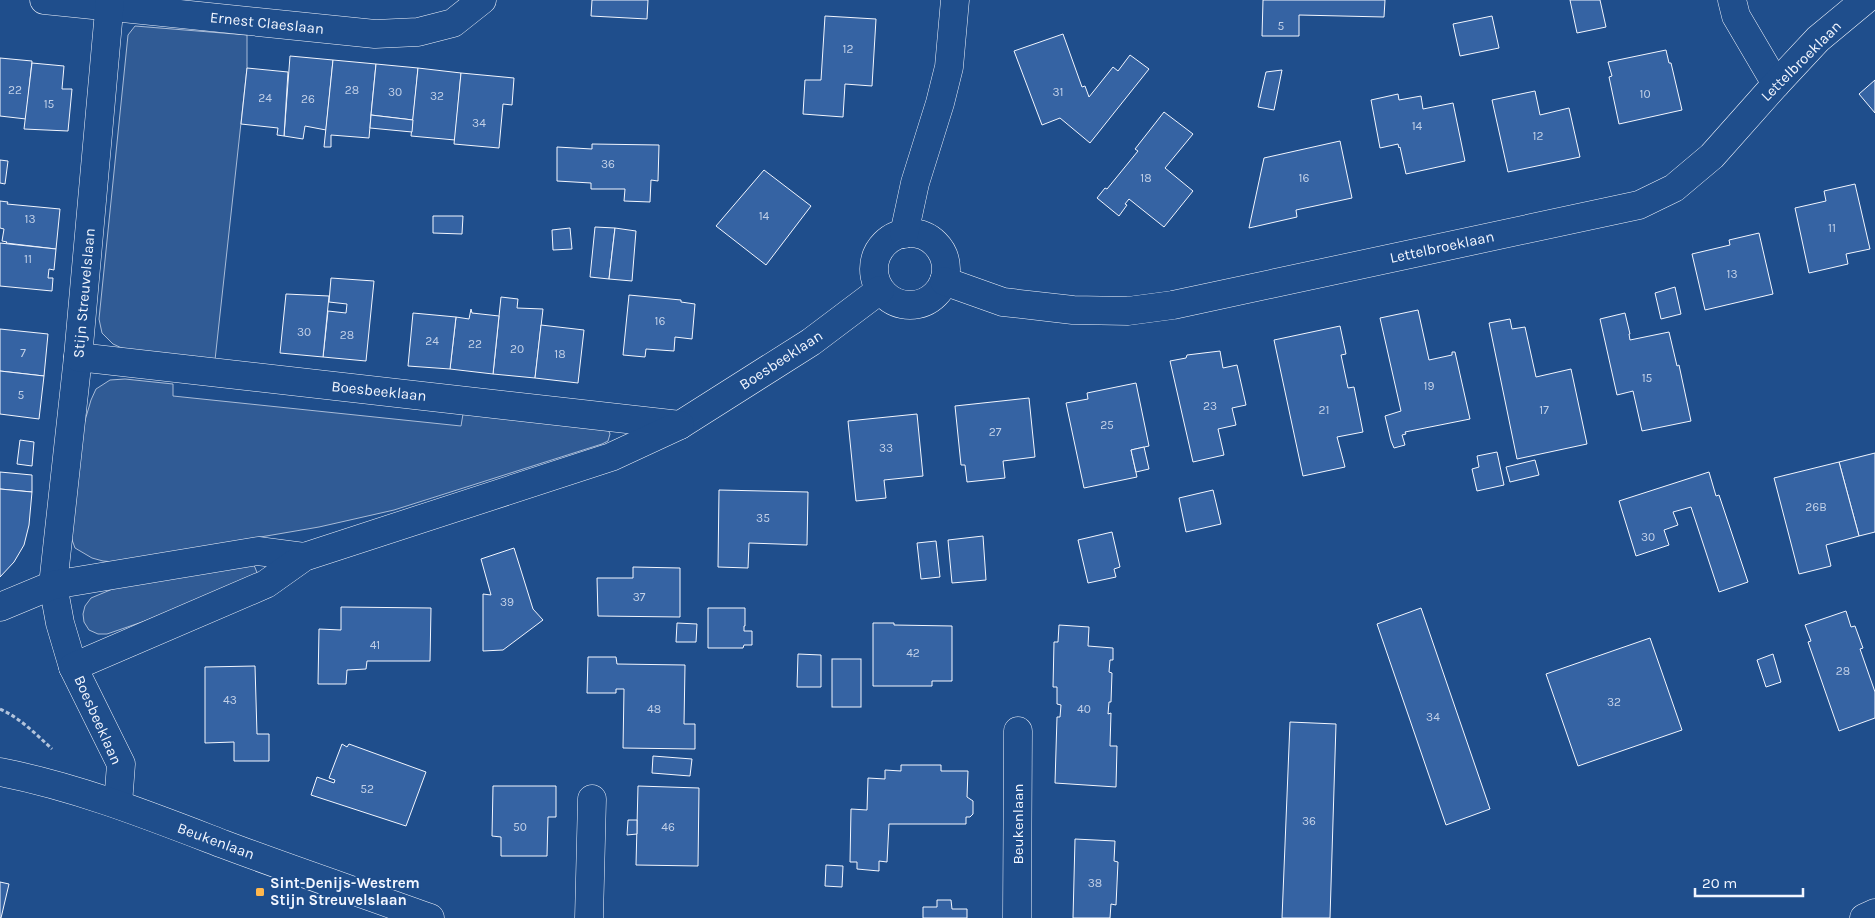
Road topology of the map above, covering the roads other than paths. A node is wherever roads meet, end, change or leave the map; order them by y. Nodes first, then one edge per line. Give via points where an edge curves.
1 (44, 0) edge
2 (482, 0) edge
3 (955, 0) edge
4 (1732, 0) edge
5 (1866, 0) edge
6 (110, 4) edge
7 (227, 9) edge
8 (1776, 84) junction
9 (904, 234) junction
10 (944, 281) junction
11 (880, 290) junction
12 (78, 357) junction
13 (680, 426) junction
14 (304, 557) junction
15 (54, 585) junction
16 (0, 607) edge
17 (73, 667) junction
18 (1018, 731) dead end
19 (0, 772) edge
20 (592, 799) dead end
21 (118, 804) junction
22 (1875, 913) edge
23 (430, 918) edge
24 (589, 918) edge
25 (1017, 918) edge
26 (1864, 918) edge

1 - 6 street, Ernest Claeslaan
2 - 7 street, Ernest Claeslaan via 453,23 418,32 375,34
3 - 9 street via 949,67 915,183
4 - 8 street via 1736,16
5 - 8 street, Lettelbroeklaan via 1818,39
6 - 7 street, Ernest Claeslaan
6 - 12 street, Stijn Streuvelslaan
8 - 10 street, Lettelbroeklaan via 1712,156 1674,188 1638,205 1128,311 1073,310 1003,302
9 - 10 street via 919,234 942,252 946,266
9 - 11 street via 883,245 876,255 875,279
10 - 11 street via 928,301 915,305 889,300
11 - 13 street, Boesbeeklaan via 811,342
12 - 13 street, Boesbeeklaan
12 - 15 street, Stijn Streuvelslaan
13 - 14 street, Boesbeeklaan via 611,458
14 - 15 street, Boesbeeklaan via 258,551
14 - 17 street, Boesbeeklaan via 266,584
15 - 16 street
15 - 17 street, Boesbeeklaan via 60,624
17 - 21 street, Boesbeeklaan via 121,764
18 - 25 street, Beukenlaan
19 - 21 street, Beukenlaan via 32,778
20 - 24 street
21 - 23 street, Beukenlaan
22 - 26 street

